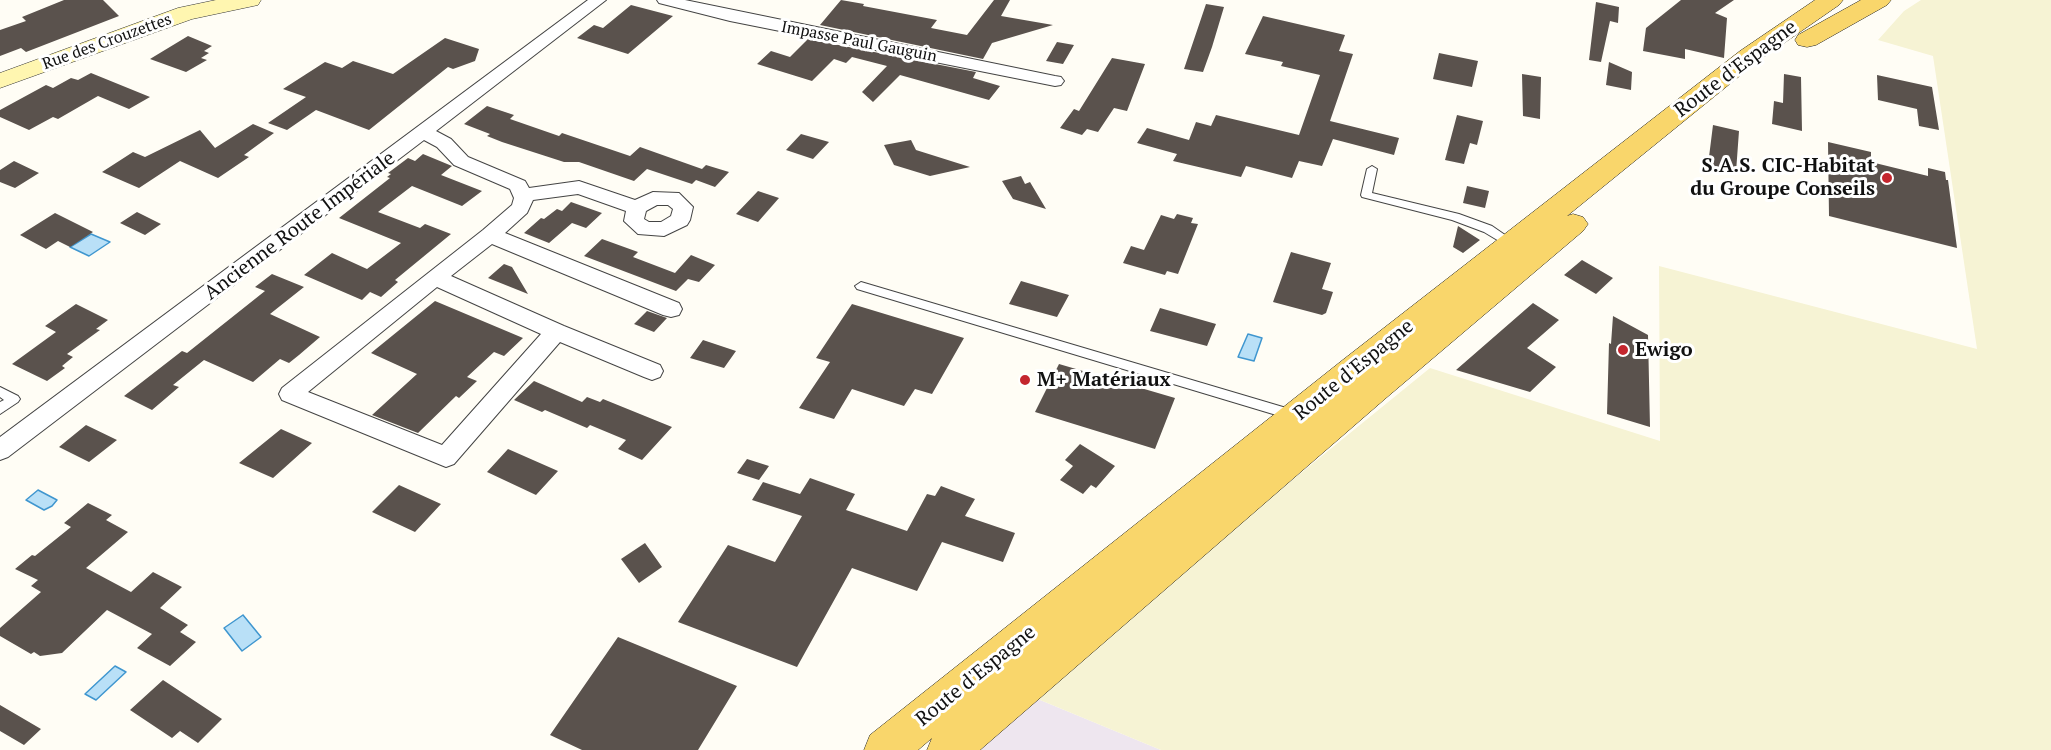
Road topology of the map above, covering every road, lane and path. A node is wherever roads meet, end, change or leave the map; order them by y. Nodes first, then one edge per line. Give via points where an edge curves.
1 (598, 0) edge
2 (664, 0) edge
3 (1878, 0) edge
4 (239, 1) edge
5 (1821, 3) edge
6 (0, 81) edge
7 (1054, 81) dead end
8 (423, 132) junction
9 (1372, 169) dead end
10 (524, 195) junction
11 (637, 208) dead end
12 (490, 235) junction
13 (1513, 244) junction
14 (435, 277) junction
15 (861, 286) dead end
16 (671, 309) dead end
17 (556, 332) junction
18 (652, 371) dead end
19 (0, 392) edge
20 (0, 409) edge
21 (1297, 416) junction
22 (0, 450) edge
23 (885, 750) edge
24 (948, 750) edge

1 - 8 street, Ancienne Route Impériale
2 - 7 street, Impasse Paul Gauguin
3 - 24 main road, Route d'Espagne via 1783,53 1748,81 1392,374
4 - 6 street, Rue des Crouzettes via 186,13
5 - 13 main road, Route d'Espagne
8 - 10 street via 444,143 461,162 518,184
8 - 22 street, Ancienne Route Impériale
9 - 13 lane via 1366,195 1466,221
10 - 11 street via 579,187
10 - 12 street via 520,208
12 - 14 street
12 - 16 street
13 - 21 main road, Route d'Espagne
14 - 17 street
14 - 17 street via 290,394 446,457
15 - 21 lane
17 - 18 street
19 - 20 lane via 14,399
21 - 23 main road, Route d'Espagne

